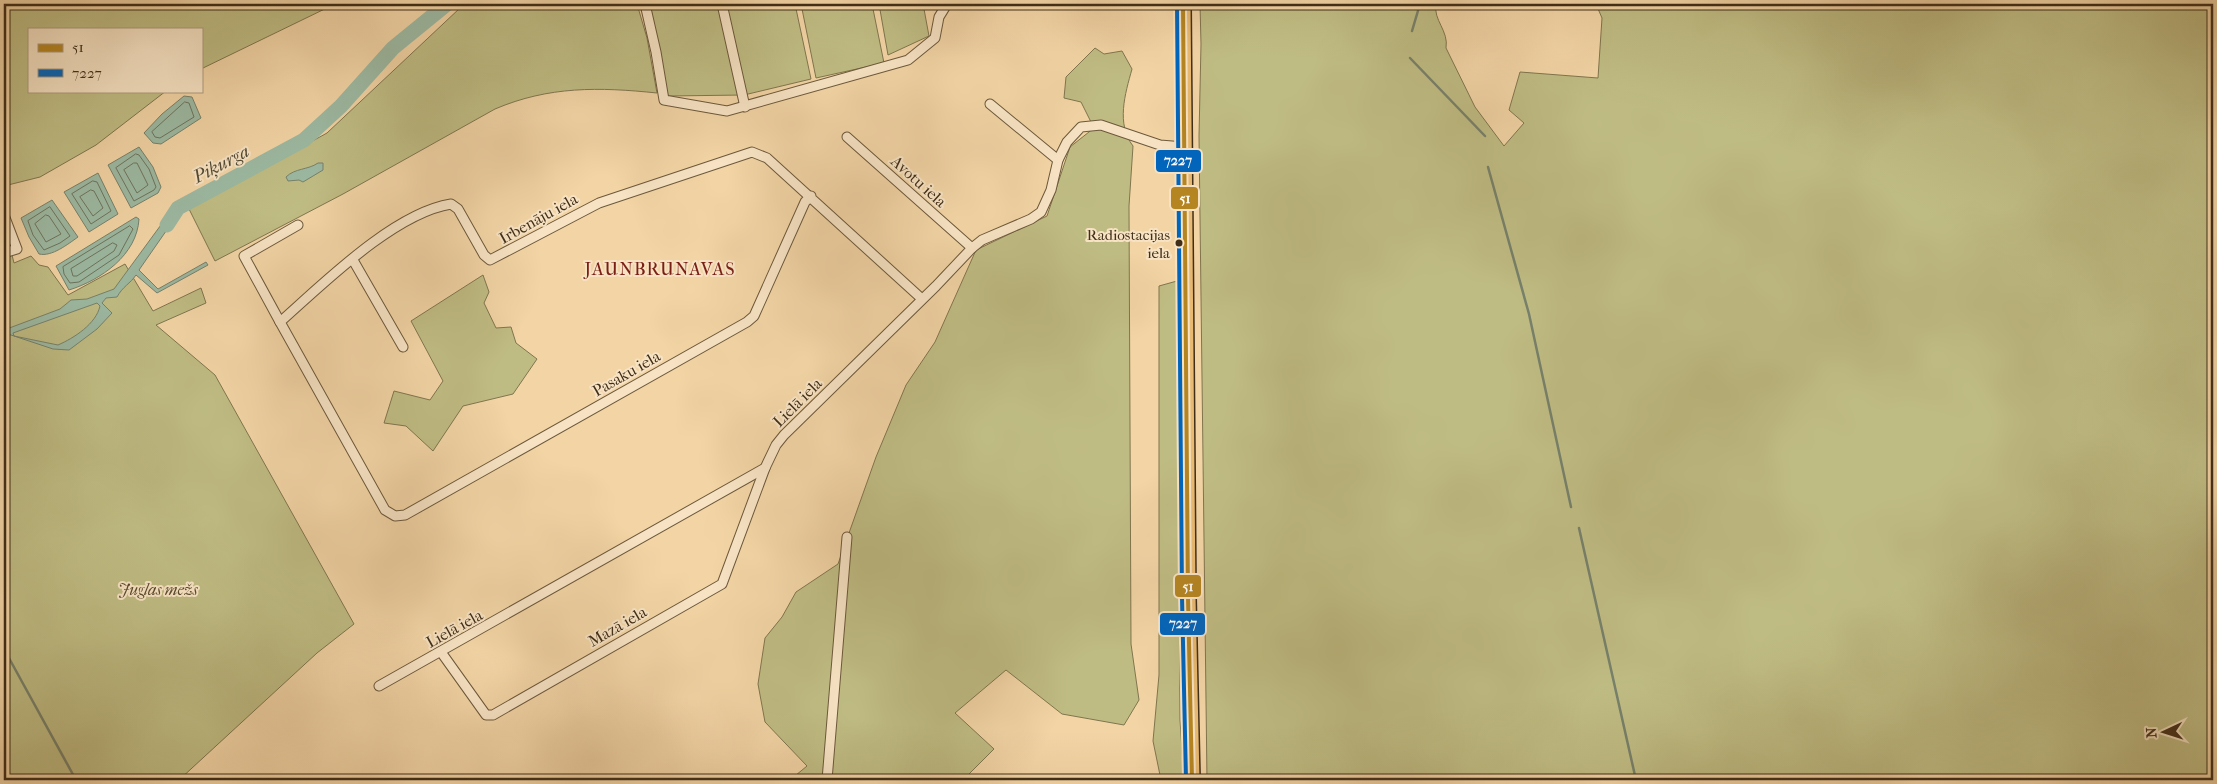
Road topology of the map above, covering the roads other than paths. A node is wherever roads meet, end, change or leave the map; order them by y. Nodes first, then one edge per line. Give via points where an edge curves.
1 (645, 4) edge
2 (722, 4) edge
3 (947, 4) edge
4 (1183, 4) edge
5 (990, 104) dead end
6 (744, 107) junction
7 (847, 137) dead end
8 (1184, 147) junction
9 (1058, 160) junction
10 (811, 196) junction
11 (4, 215) edge
12 (298, 225) dead end
13 (972, 248) junction
14 (4, 253) edge
15 (353, 260) junction
16 (922, 299) junction
17 (280, 322) junction
18 (403, 346) dead end
19 (765, 468) junction
20 (847, 537) dead end
21 (442, 652) junction
22 (379, 686) dead end
23 (827, 780) edge
24 (1192, 780) edge

1 - 6 street via 664,100 727,112
2 - 6 street
3 - 6 street via 939,17 935,38 908,60
4 - 8 main road
5 - 9 street
7 - 13 street, Avotu iela
8 - 9 street, Lielā iela via 1160,146 1100,125 1082,127 1067,142
8 - 24 main road
9 - 13 street, Lielā iela via 1051,190 1041,212
10 - 15 street, Irbenāju iela via 767,158 759,153 743,153 599,203 490,260 458,209 451,204 402,224
10 - 16 street, Irbenāju iela
10 - 17 street, Pasaku iela via 805,202 754,316 747,322 404,515 395,516 386,510
11 - 14 street via 17,249
12 - 17 street via 244,256
13 - 16 street, Lielā iela
15 - 17 street, Irbenāju iela
15 - 18 street
16 - 19 street, Lielā iela via 784,435
19 - 21 street, Lielā iela
19 - 21 street, Mazā iela via 722,584 528,695 486,715
20 - 23 street
21 - 22 street, Lielā iela

